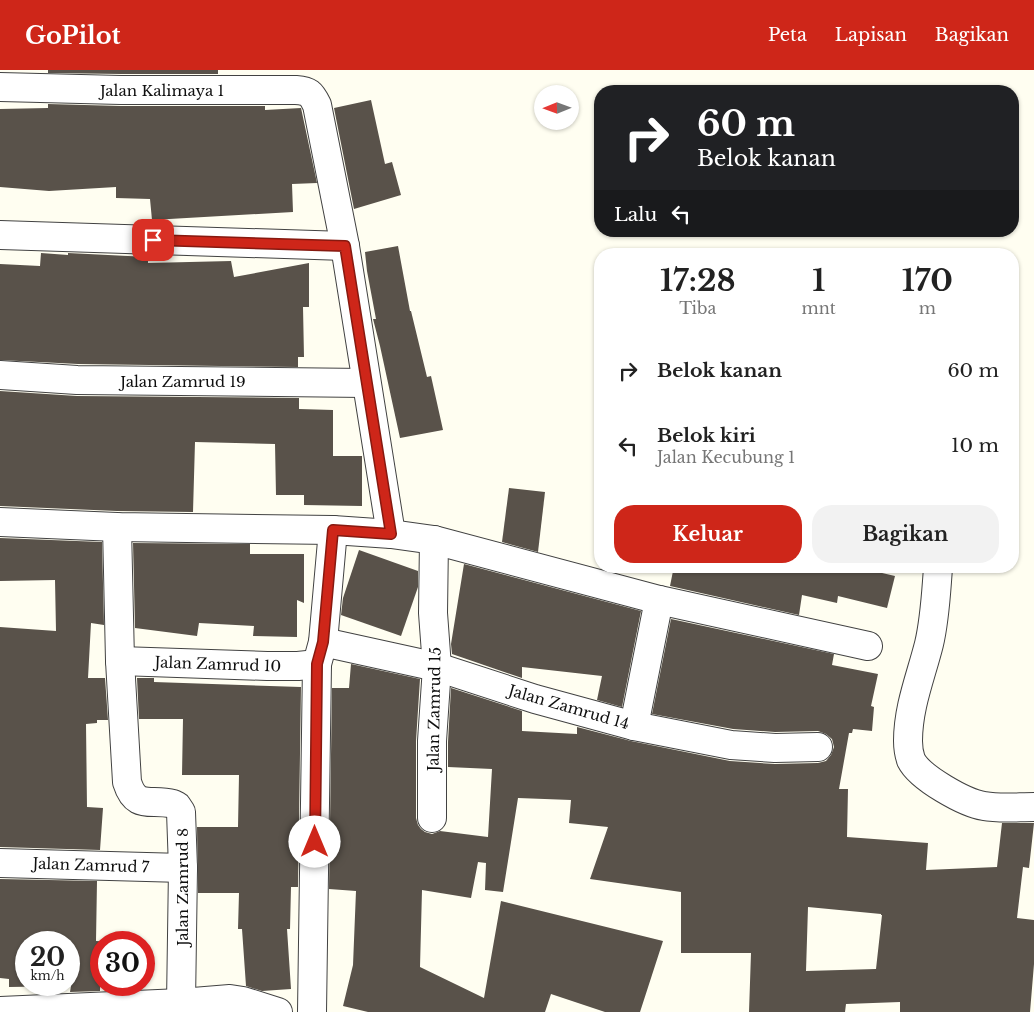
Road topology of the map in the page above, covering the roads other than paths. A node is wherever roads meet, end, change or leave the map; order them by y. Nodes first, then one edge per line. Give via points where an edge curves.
1 (121, 80) edge
2 (0, 87) edge
3 (0, 235) edge
4 (345, 246) junction
5 (0, 375) edge
6 (366, 383) junction
7 (0, 522) edge
8 (117, 527) junction
9 (333, 530) junction
10 (391, 534) junction
11 (434, 540) junction
12 (938, 573) edge
13 (659, 600) junction
14 (868, 646) dead end
15 (320, 653) junction
16 (120, 661) junction
17 (437, 667) junction
18 (634, 726) junction
19 (818, 747) dead end
20 (1034, 807) edge
21 (432, 818) dead end
22 (0, 863) edge
23 (183, 868) junction
24 (181, 1003) junction
25 (0, 1011) edge
26 (278, 1012) edge
27 (312, 1012) edge

1 - 2 street, Jalan Kalimaya 1
1 - 4 street, Jalan Kalimaya 1 via 303,90 312,94 317,105
3 - 4 street
4 - 6 street
5 - 6 street, Jalan Zamrud 19 via 76,380
6 - 10 street
7 - 8 street
8 - 9 street
8 - 16 street
9 - 10 street
9 - 15 street
10 - 11 street
11 - 13 street
11 - 17 street, Jalan Zamrud 15 via 433,614
12 - 20 street via 930,642 910,720 908,742 911,760 917,769 940,786 975,804
13 - 14 street
13 - 18 street
15 - 16 street, Jalan Zamrud 10 via 298,666
15 - 17 street, Jalan Zamrud 14
15 - 27 street
16 - 23 street, Jalan Zamrud 8 via 130,792 144,802 169,803 180,809
17 - 18 street, Jalan Zamrud 14 via 535,699
17 - 21 street, Jalan Zamrud 15 via 432,741
18 - 19 street, Jalan Zamrud 14 via 731,745
22 - 23 street, Jalan Zamrud 7
23 - 24 street, Jalan Zamrud 8
24 - 25 street
24 - 26 street via 230,998

